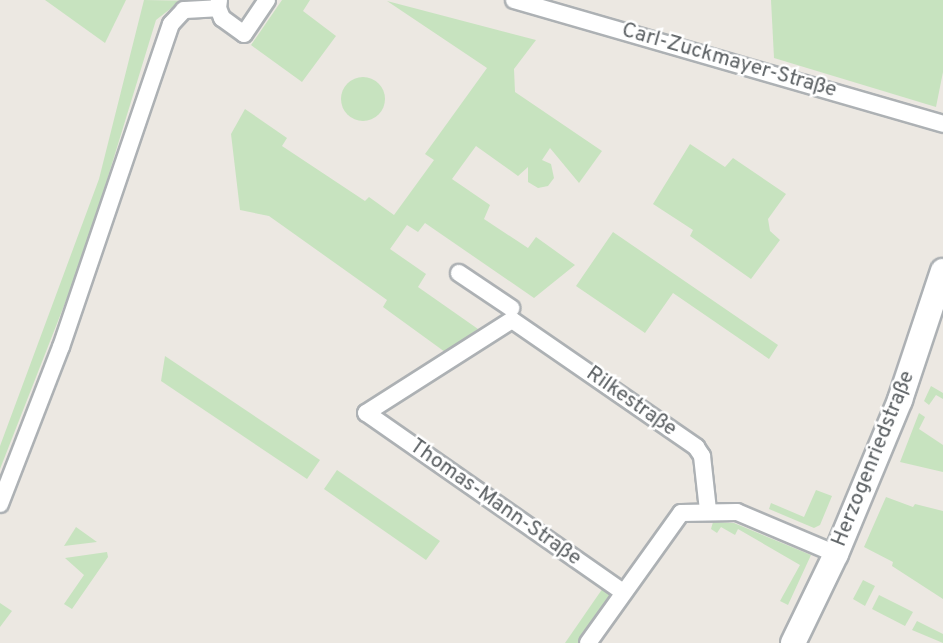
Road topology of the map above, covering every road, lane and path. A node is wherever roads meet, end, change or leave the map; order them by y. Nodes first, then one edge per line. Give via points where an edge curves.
1 (267, 0) edge
2 (514, 0) edge
3 (218, 4) edge
4 (943, 124) edge
5 (943, 271) edge
6 (459, 273) dead end
7 (512, 314) junction
8 (0, 504) edge
9 (708, 510) junction
10 (836, 554) junction
11 (623, 592) junction
12 (588, 643) edge
13 (793, 643) edge

1 - 3 street via 244,34 222,18
2 - 4 street, Carl-Zuckmayer-Straße
3 - 8 street via 184,10 171,24 61,347
5 - 10 street, Herzogenriedstraße via 900,400
6 - 7 street, Rilkestraße
7 - 9 street, Rilkestraße via 696,447 702,456
7 - 11 street, Thomas-Mann-Straße via 366,414
9 - 10 street via 737,512
9 - 11 street via 681,513
10 - 13 street, Herzogenriedstraße
11 - 12 street

